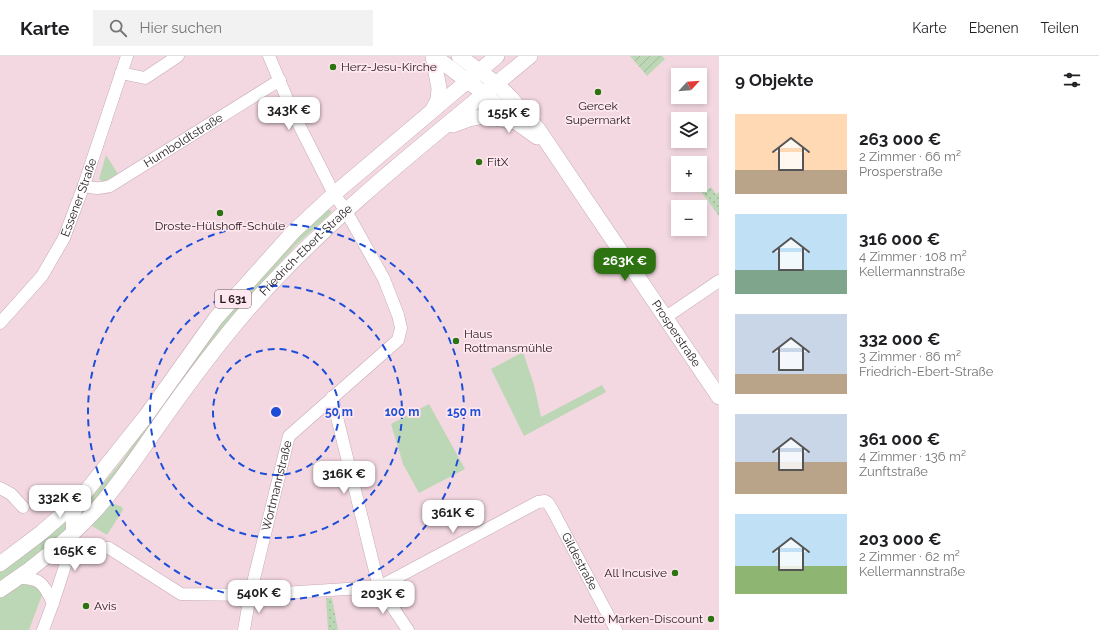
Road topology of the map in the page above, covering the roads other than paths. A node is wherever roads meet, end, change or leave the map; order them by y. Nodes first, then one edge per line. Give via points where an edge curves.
1 (178, 56) edge
2 (268, 56) edge
3 (434, 56) edge
4 (459, 56) edge
5 (497, 56) edge
6 (530, 56) edge
7 (126, 57) edge
8 (480, 70) junction
9 (122, 73) junction
10 (280, 80) junction
11 (468, 81) junction
12 (497, 84) junction
13 (484, 94) junction
14 (432, 112) junction
15 (516, 122) junction
16 (441, 130) junction
17 (553, 151) junction
18 (84, 186) junction
19 (334, 194) junction
20 (346, 211) junction
21 (719, 281) edge
22 (666, 317) junction
23 (0, 322) edge
24 (332, 397) junction
25 (719, 397) edge
26 (0, 488) edge
27 (80, 500) junction
28 (23, 507) dead end
29 (72, 534) junction
30 (97, 548) dead end
31 (0, 564) edge
32 (18, 578) junction
33 (379, 587) junction
34 (0, 590) edge
35 (250, 595) junction
36 (53, 603) junction
37 (43, 630) edge
38 (244, 630) edge
39 (408, 630) edge
40 (616, 630) edge

1 - 9 street via 145,78
2 - 10 street
3 - 11 main road, Prosperstraße
3 - 14 main road via 439,88 438,100
4 - 8 main road, Prosperstraße
5 - 8 main road, Friedrich-Ebert-Straße / L 631
6 - 12 main road, Friedrich-Ebert-Straße / L 631
7 - 9 street, Essener Straße
8 - 11 main road, Friedrich-Ebert-Straße / L 631
8 - 12 main road, Prosperstraße
9 - 18 street, Essener Straße
10 - 18 street, Humboldtstraße via 110,186 102,189
10 - 19 street via 294,115
11 - 13 main road, Prosperstraße
11 - 14 main road, Friedrich-Ebert-Straße / L 631
12 - 13 main road, Friedrich-Ebert-Straße / L 631
12 - 17 main road, Prosperstraße via 538,129
13 - 15 main road, Prosperstraße
13 - 16 main road, Friedrich-Ebert-Straße / L 631
14 - 19 main road, Friedrich-Ebert-Straße / L 631
15 - 16 main road via 485,116
15 - 17 main road, Prosperstraße
16 - 20 main road, Friedrich-Ebert-Straße / L 631
17 - 22 main road, Prosperstraße
18 - 23 street, Essener Straße via 54,258 42,276
19 - 20 street
19 - 27 main road, Friedrich-Ebert-Straße / L 631 via 294,231 216,318 146,416
20 - 24 street, Wortmannstraße via 384,279 401,328 398,340
20 - 29 main road, Friedrich-Ebert-Straße / L 631 via 288,266 249,308 190,381 121,479
21 - 22 street
22 - 25 main road, Prosperstraße
24 - 33 street
24 - 35 street, Wortmannstraße via 289,436
26 - 28 street via 11,494
27 - 29 street, Friedrich-Ebert-Straße via 72,522
27 - 31 main road, Friedrich-Ebert-Straße / L 631
29 - 32 main road, L 631
29 - 36 street, Friedrich-Ebert-Straße
30 - 35 street via 109,548 182,594
32 - 34 main road, L 631
32 - 36 street via 30,577 41,583
33 - 35 street
33 - 39 street
33 - 40 street, Gildestraße via 538,502 545,501 549,504
35 - 38 street, Wortmannstraße
36 - 37 street, Friedrich-Ebert-Straße

